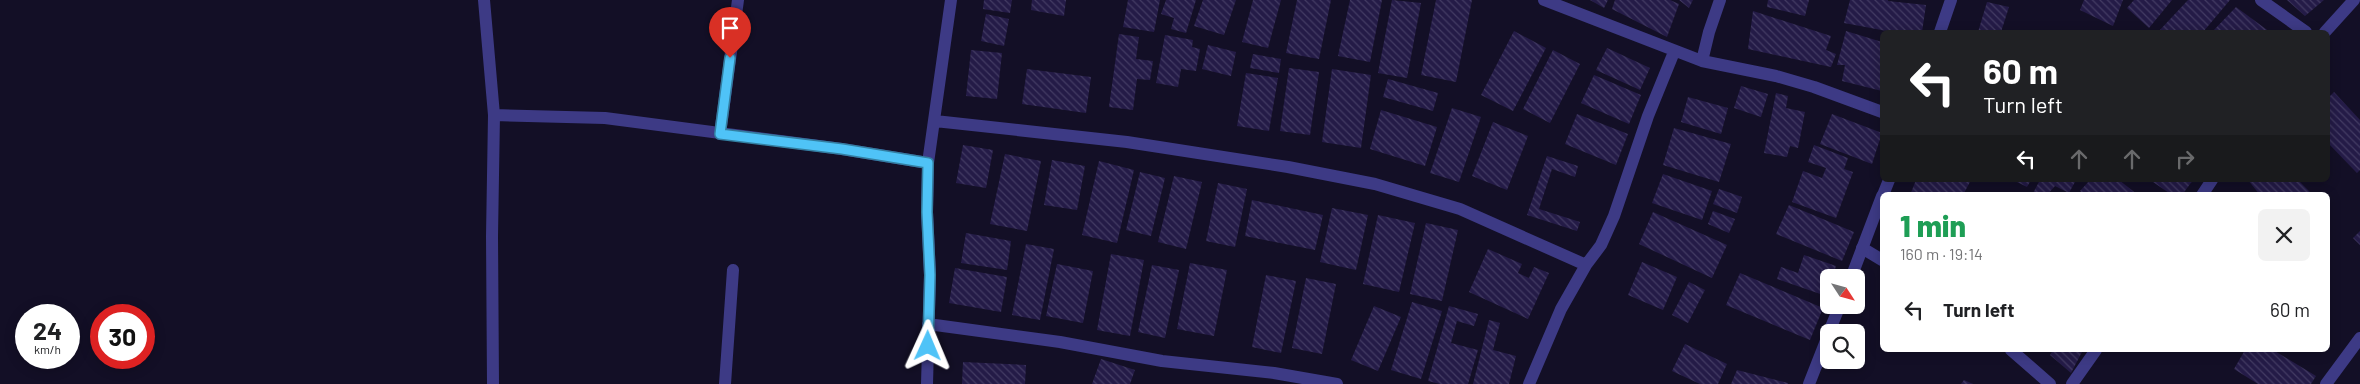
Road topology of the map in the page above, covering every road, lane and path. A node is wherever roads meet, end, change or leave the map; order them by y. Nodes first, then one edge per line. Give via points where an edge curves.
1 (484, 0) edge
2 (738, 0) edge
3 (951, 0) edge
4 (1544, 0) edge
5 (1720, 0) edge
6 (1951, 0) edge
7 (2261, 0) edge
8 (2354, 0) edge
9 (1941, 30) edge
10 (2303, 30) edge
11 (2328, 30) edge
12 (1674, 52) junction
13 (1702, 61) junction
14 (1880, 111) edge
15 (494, 115) junction
16 (935, 121) junction
17 (720, 134) junction
18 (928, 163) junction
19 (1880, 203) edge
20 (1862, 248) junction
21 (1880, 259) edge
22 (1586, 265) junction
23 (1854, 269) edge
24 (733, 270) dead end
25 (928, 324) junction
26 (2360, 338) edge
27 (2013, 352) edge
28 (2095, 352) edge
29 (1820, 356) edge
30 (493, 384) edge
31 (725, 384) edge
32 (927, 384) edge
33 (1337, 384) edge
34 (1529, 384) edge
35 (1809, 384) edge
36 (2050, 384) edge
37 (2072, 384) edge
38 (2326, 384) edge

1 - 15 street
2 - 17 street
3 - 16 street
4 - 12 street
5 - 13 street
6 - 9 street
7 - 10 street
8 - 11 street
12 - 13 street
12 - 22 street via 1614,216 1601,245
13 - 14 street via 1814,86
15 - 17 street via 605,118
15 - 30 street
16 - 18 street
16 - 22 street via 1127,142 1375,184 1460,209
17 - 18 street
18 - 25 street
19 - 20 street
20 - 21 street
20 - 23 street
22 - 34 street via 1560,310
24 - 31 street
25 - 32 street
25 - 33 street via 1060,342 1162,361 1274,373
26 - 38 street
27 - 36 street
28 - 37 street
29 - 35 street

